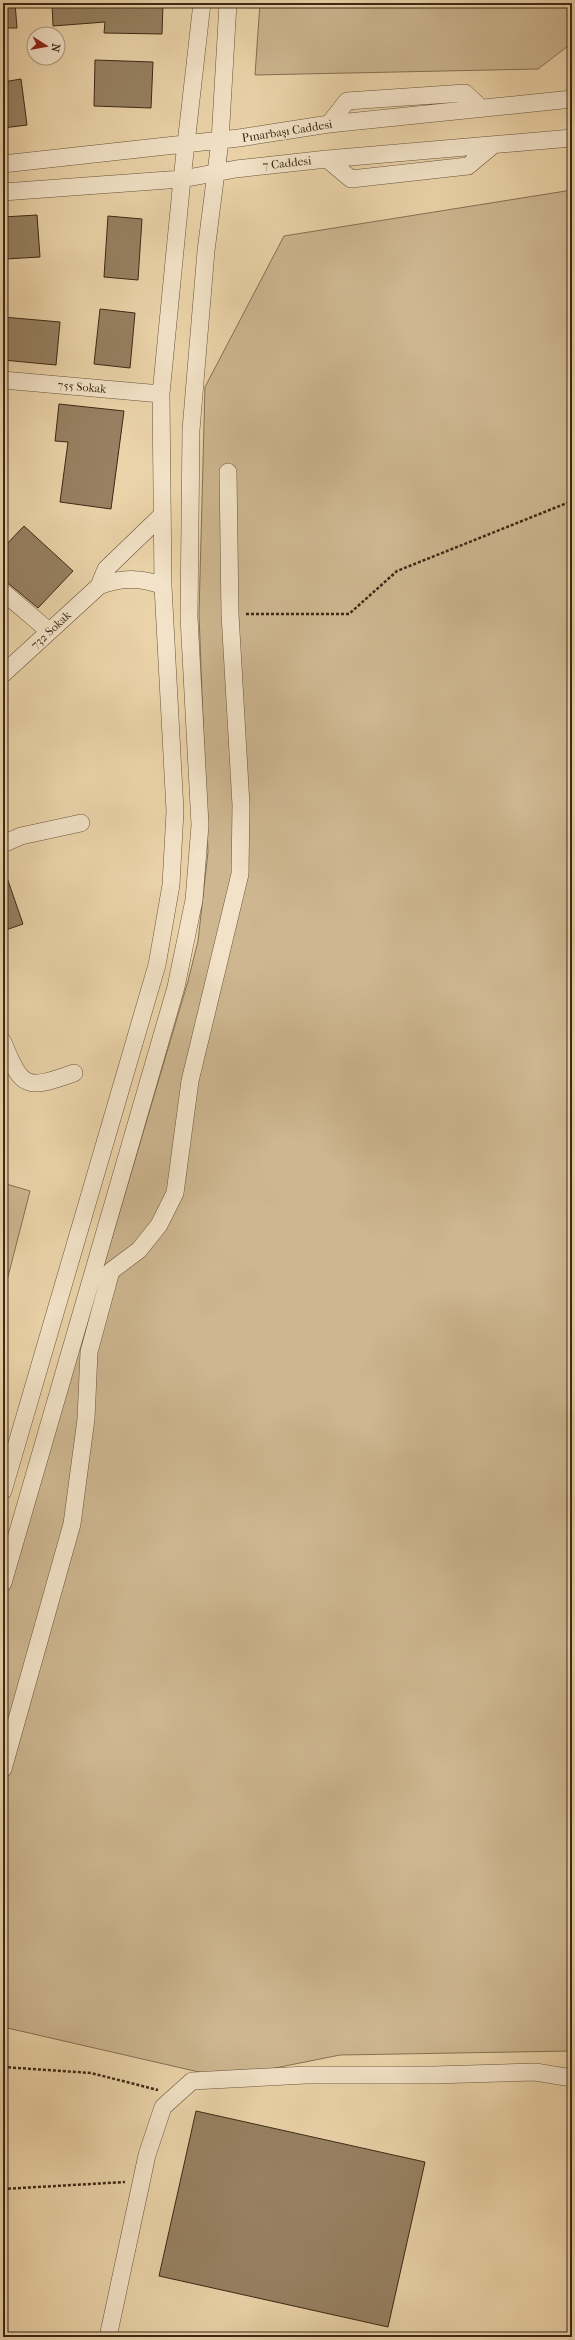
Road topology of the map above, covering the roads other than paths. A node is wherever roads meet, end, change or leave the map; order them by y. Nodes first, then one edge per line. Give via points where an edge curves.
1 (202, 3) edge
2 (228, 3) edge
3 (572, 100) edge
4 (572, 138) edge
5 (220, 141) junction
6 (186, 145) junction
7 (3, 164) edge
8 (217, 172) junction
9 (182, 179) junction
10 (3, 192) edge
11 (3, 380) edge
12 (161, 394) junction
13 (228, 472) dead end
14 (161, 516) junction
15 (99, 586) junction
16 (163, 586) junction
17 (3, 592) edge
18 (49, 631) junction
19 (3, 674) edge
20 (81, 823) dead end
21 (3, 844) edge
22 (3, 1042) edge
23 (74, 1073) dead end
24 (3, 1489) edge
25 (3, 1583) edge
26 (3, 1769) edge
27 (572, 2078) edge
28 (108, 2337) edge

1 - 6 street
2 - 5 street
3 - 5 street, Pınarbaşı Caddesi via 329,124
4 - 8 street, 7 Caddesi via 327,159
5 - 6 street, Pınarbaşı Caddesi
5 - 8 street
6 - 7 street, Pınarbaşı Caddesi
6 - 9 street
8 - 9 street, 7 Caddesi
8 - 25 street via 206,251 189,475 189,617 200,825 194,900 176,988
9 - 10 street, 7 Caddesi
9 - 12 street
11 - 12 street, 755 Sokak
12 - 14 street
13 - 26 street via 230,614 241,804 240,874 190,1081 175,1193 159,1226 139,1250 111,1271 89,1352 86,1419 72,1524
14 - 15 street, 732 Sokak via 106,568
14 - 16 street
15 - 16 street, 732 Sokak via 132,578
15 - 18 street, 732 Sokak
16 - 24 street via 175,811 166,923 148,998
17 - 18 street
18 - 19 street, 732 Sokak
20 - 21 street via 21,836
22 - 23 street via 15,1072 29,1082 45,1083
27 - 28 street via 535,2072 269,2076 192,2081 163,2107 147,2155

